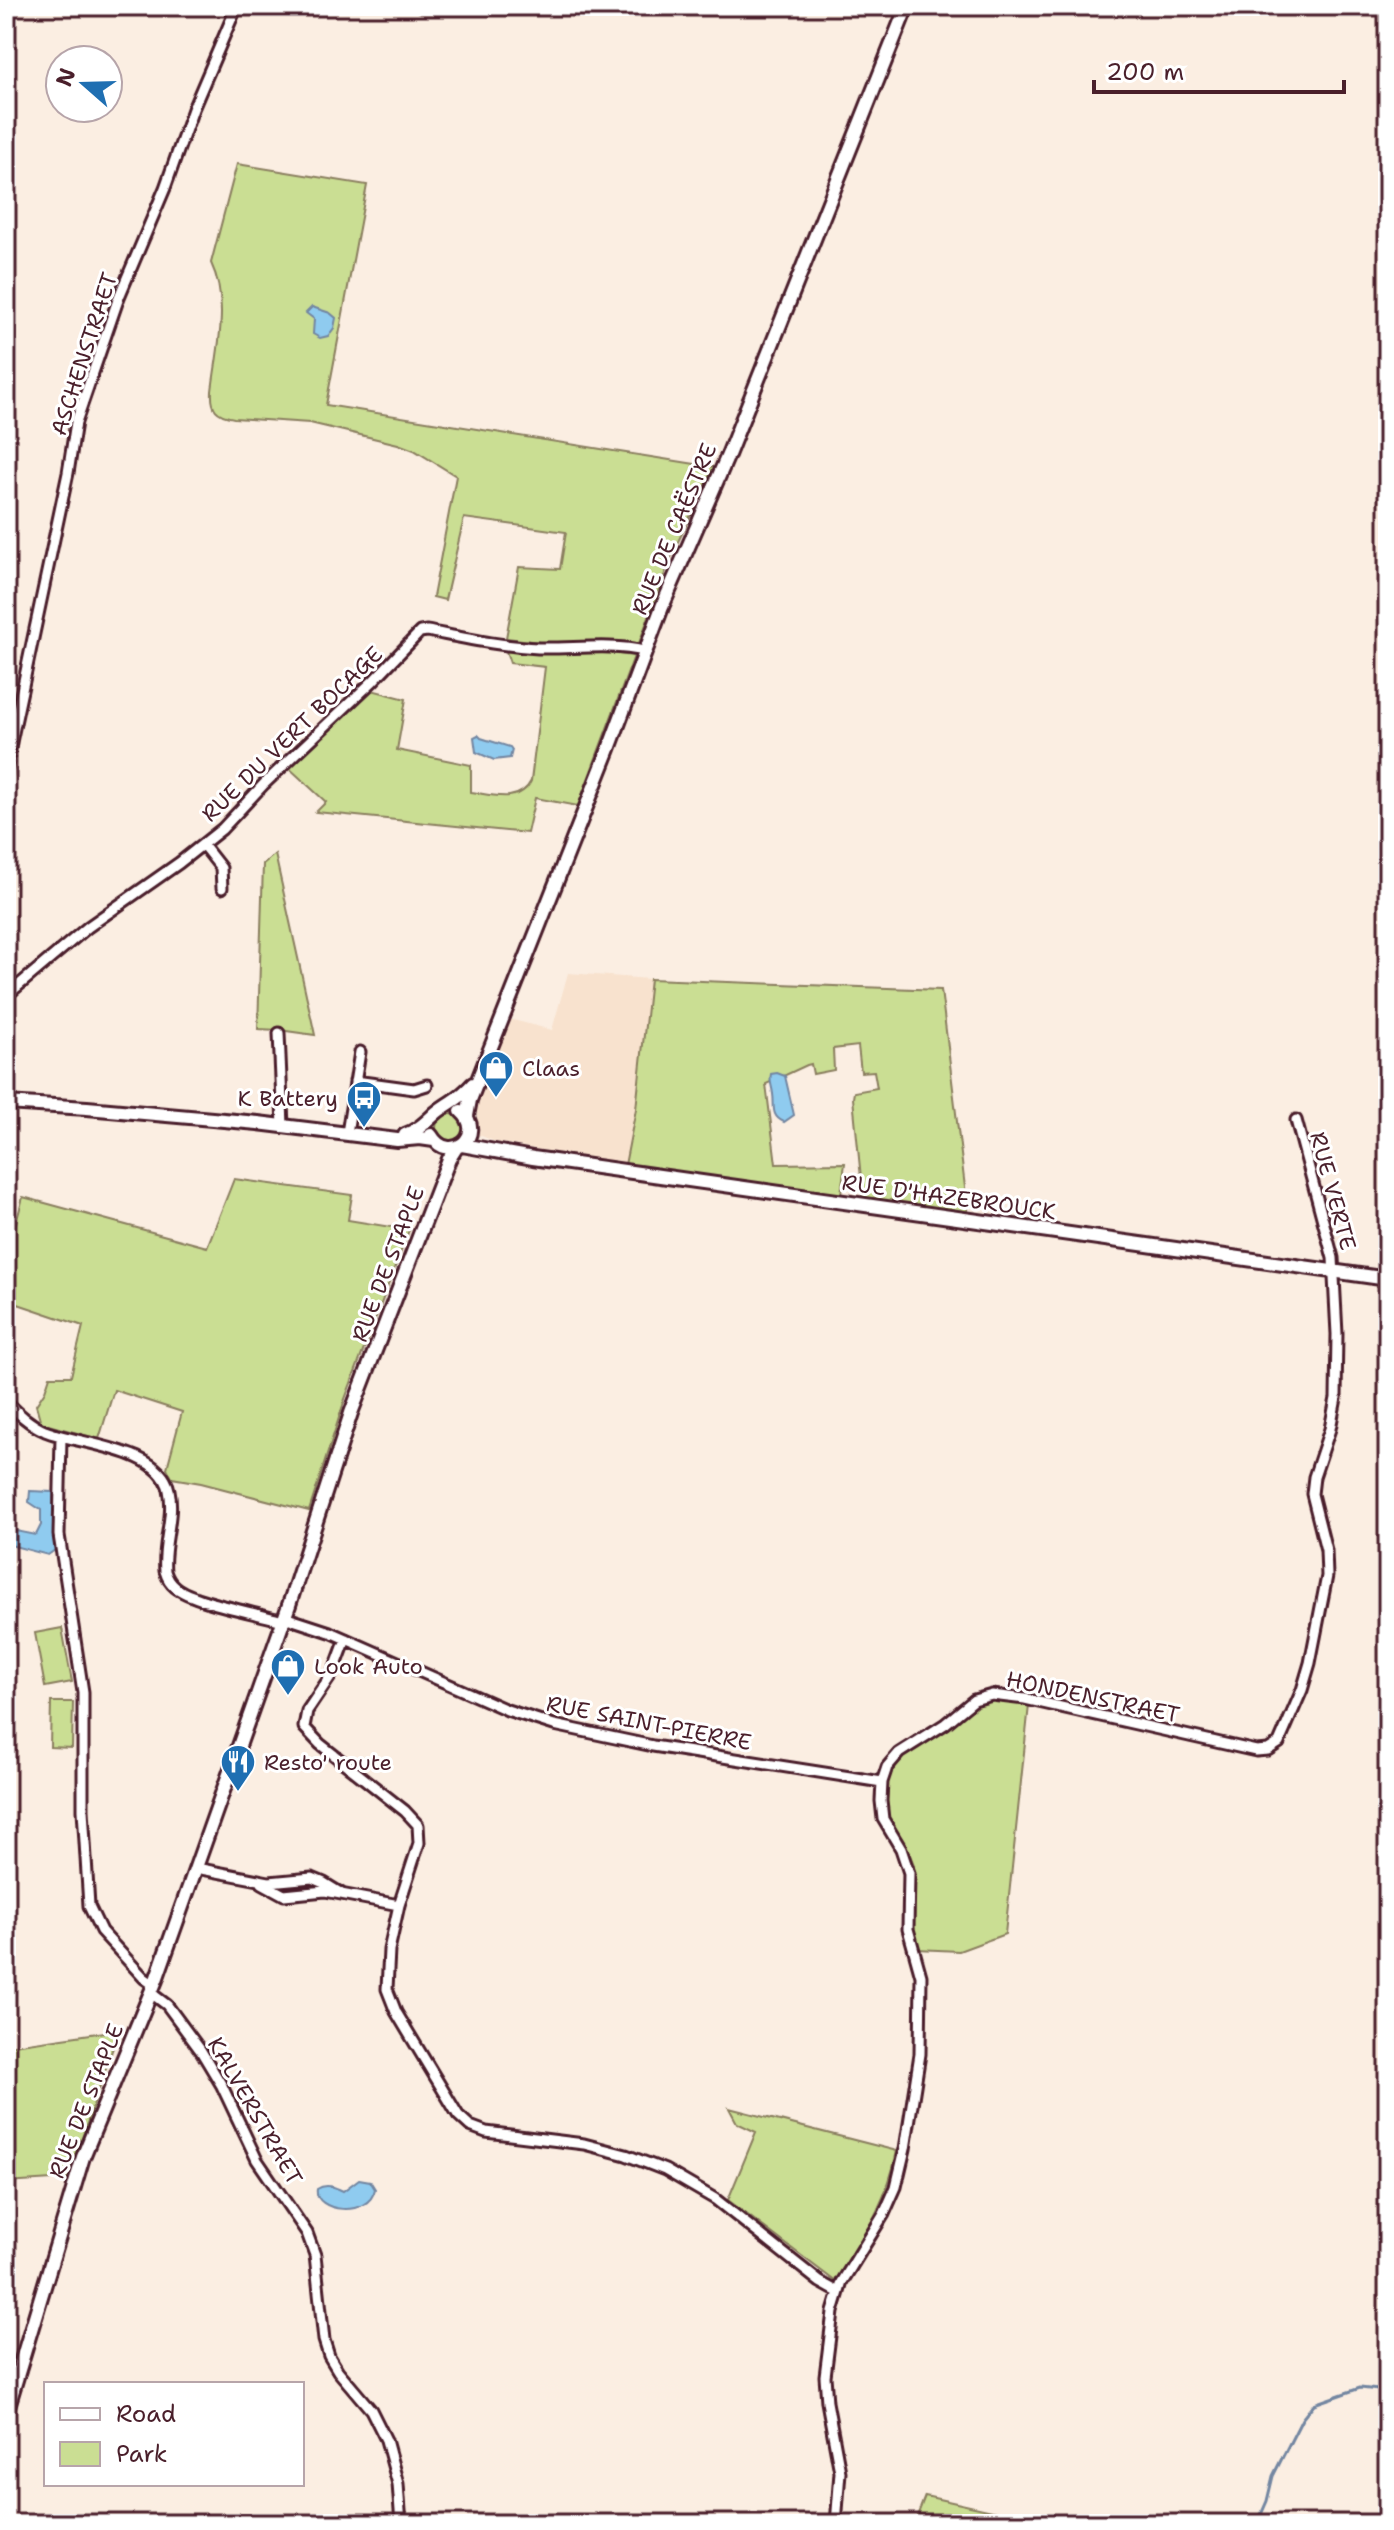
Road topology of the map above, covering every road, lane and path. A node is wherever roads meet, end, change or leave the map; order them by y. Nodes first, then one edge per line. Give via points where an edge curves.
1 (237, 6) edge
2 (422, 6) edge
3 (431, 6) edge
4 (907, 6) edge
5 (644, 651) junction
6 (6, 775) edge
7 (203, 845) junction
8 (222, 888) dead end
9 (6, 996) edge
10 (279, 1033) dead end
11 (360, 1052) dead end
12 (483, 1070) junction
13 (355, 1081) junction
14 (427, 1085) dead end
15 (6, 1103) edge
16 (446, 1108) junction
17 (434, 1116) junction
18 (467, 1116) junction
19 (1296, 1120) dead end
20 (283, 1126) junction
21 (347, 1133) junction
22 (386, 1138) junction
23 (436, 1142) junction
24 (463, 1142) junction
25 (442, 1180) junction
26 (1335, 1272) junction
27 (1388, 1279) edge
28 (6, 1401) edge
29 (61, 1436) junction
30 (282, 1622) junction
31 (346, 1639) junction
32 (882, 1782) junction
33 (196, 1868) junction
34 (259, 1881) junction
35 (342, 1894) junction
36 (399, 1905) junction
37 (152, 1989) junction
38 (838, 2292) junction
39 (6, 2413) edge
40 (401, 2524) edge
41 (836, 2524) edge

1 - 6 street, ASCHENSTRAET via 119,297 76,422
2 - 3 street
4 - 5 main road, RUE DE CAËSTRE
5 - 7 street, RUE DU VERT BOCAGE via 527,647 420,632
5 - 12 main road, RUE DE CAËSTRE
7 - 8 street via 222,869
7 - 9 street, RUE DU VERT BOCAGE via 88,927
10 - 20 street
11 - 13 street
12 - 16 main road, RUE DE CAËSTRE
12 - 18 main road, RUE DE CAËSTRE
13 - 14 street via 410,1089
13 - 21 street
15 - 20 main road
16 - 17 main road
16 - 18 main road
17 - 22 main road via 415,1131
17 - 23 main road via 430,1128
18 - 24 main road via 471,1125
19 - 26 street, RUE VERTE
20 - 21 main road
21 - 22 main road
22 - 23 main road
23 - 24 main road via 447,1148
23 - 25 main road, RUE DE STAPLE via 443,1160
24 - 25 main road, RUE DE STAPLE via 450,1156
24 - 26 main road, RUE D'HAZEBROUCK via 504,1153
25 - 30 main road, RUE DE STAPLE via 351,1413
26 - 27 main road, RUE D'HAZEBROUCK
26 - 32 street, HONDENSTRAET via 1335,1404 1312,1494 1327,1576 1307,1676 1279,1743 1256,1751 1019,1697 988,1695 899,1753
28 - 29 street, RUE SAINT-PIERRE via 33,1425
29 - 30 street, RUE SAINT-PIERRE via 140,1459 165,1479 171,1511 164,1566 176,1588
29 - 37 street, KALVERSTRAET via 59,1535 83,1684 89,1906 101,1931
30 - 31 street, RUE SAINT-PIERRE
30 - 33 main road, RUE DE STAPLE via 251,1689
31 - 32 street, RUE SAINT-PIERRE via 507,1710 554,1725
31 - 36 street via 334,1671 307,1711 304,1727 416,1821 419,1843
32 - 38 street via 883,1819 909,1873 908,1929 921,1976 919,2062 896,2187
33 - 34 street
33 - 37 main road, RUE DE STAPLE
34 - 35 street via 284,1895
34 - 35 street via 312,1878
35 - 36 street
36 - 38 street via 387,1964 389,1994 461,2119 486,2132 592,2146 665,2170 709,2195
37 - 39 main road, RUE DE STAPLE via 78,2171
37 - 40 street, KALVERSTRAET via 201,2051 257,2160 307,2233 327,2350 386,2440 398,2484
38 - 41 street via 825,2376 840,2472

